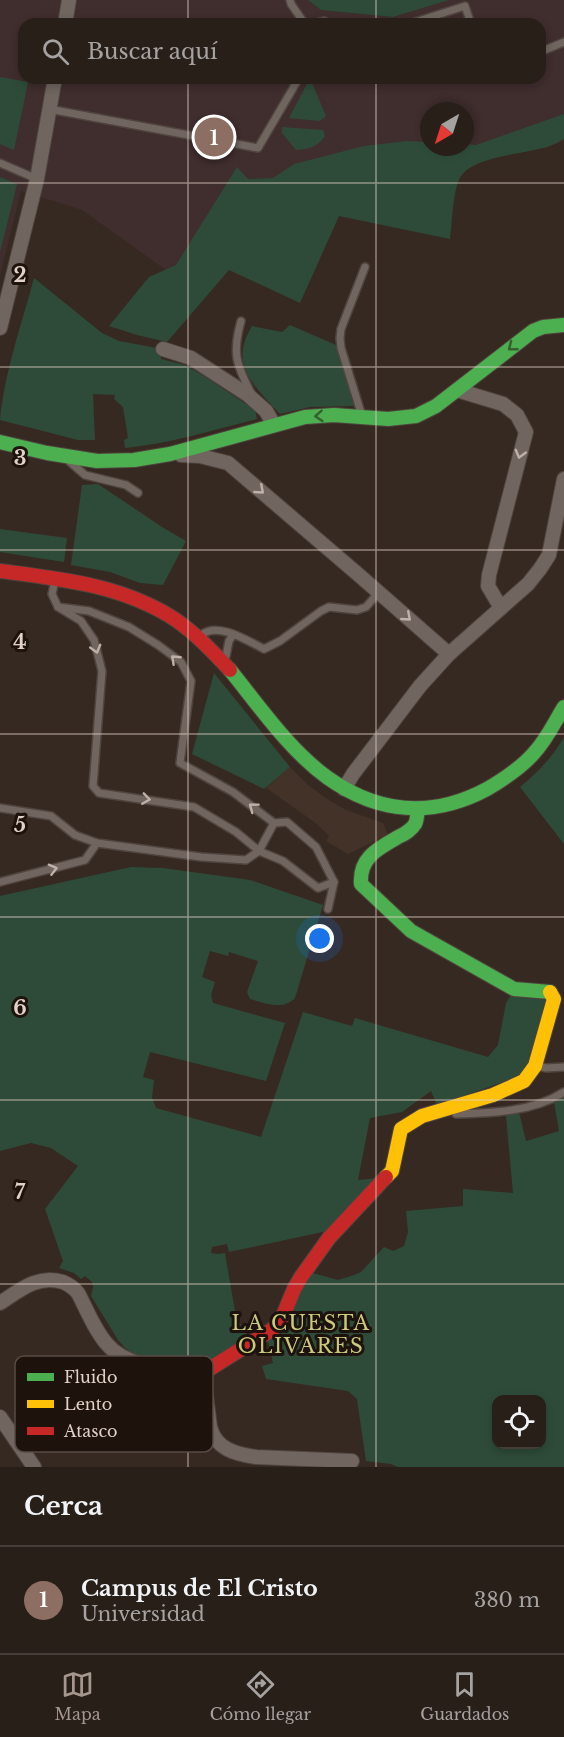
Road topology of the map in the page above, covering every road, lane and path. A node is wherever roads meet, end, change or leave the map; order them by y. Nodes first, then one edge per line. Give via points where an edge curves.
1 (69, 0) edge
2 (290, 0) edge
3 (66, 18) edge
4 (301, 18) edge
5 (428, 18) edge
6 (469, 18) edge
7 (564, 42) edge
8 (546, 50) edge
9 (54, 84) edge
10 (295, 84) edge
11 (49, 109) junction
12 (0, 163) edge
13 (37, 179) junction
14 (365, 267) dead end
15 (241, 321) dead end
16 (564, 325) edge
17 (0, 328) edge
18 (164, 350) dead end
19 (457, 390) junction
20 (256, 402) junction
21 (362, 417) junction
22 (274, 425) junction
23 (227, 438) junction
24 (0, 442) edge
25 (170, 454) junction
26 (65, 456) junction
27 (228, 463) junction
28 (564, 479) edge
29 (138, 493) dead end
30 (0, 571) edge
31 (56, 579) junction
32 (379, 592) junction
33 (58, 607) junction
34 (501, 608) junction
35 (233, 635) junction
36 (198, 638) junction
37 (448, 654) junction
38 (227, 668) junction
39 (564, 707) edge
40 (344, 789) junction
41 (0, 808) edge
42 (418, 810) junction
43 (274, 822) junction
44 (97, 843) junction
45 (259, 851) junction
46 (0, 882) edge
47 (334, 882) junction
48 (328, 909) dead end
49 (535, 1066) junction
50 (564, 1067) edge
51 (564, 1092) edge
52 (440, 1111) junction
53 (0, 1303) edge
54 (122, 1356) edge
55 (213, 1366) edge
56 (0, 1418) edge
57 (213, 1435) edge
58 (15, 1442) edge
59 (22, 1452) edge
60 (352, 1461) dead end
61 (30, 1465) edge

1 - 3 street
2 - 4 lane
5 - 6 lane via 465,6
7 - 8 lane
9 - 11 street
10 - 11 lane via 258,148
11 - 13 street
12 - 13 lane
13 - 17 street
14 - 21 lane via 340,338
15 - 20 lane via 235,352
16 -> 19 main road via 533,331
18 - 20 street via 191,358
19 - 21 main road via 416,416
19 -> 34 street via 503,404 517,415 526,432 489,575 488,586
20 - 22 street
21 -> 22 main road via 305,417
22 - 23 main road
23 - 25 main road
23 - 27 street
24 - 26 main road
25 - 26 main road via 106,461
25 - 27 street
26 - 29 lane via 85,475 126,485
27 -> 32 street
28 - 34 street via 549,555 528,584
30 - 31 main road
31 - 33 lane via 52,594
31 - 36 main road via 121,593 177,620
32 - 35 lane via 366,607 357,610 321,611 264,649
32 -> 37 street
43 -> 33 lane via 233,792 180,763 191,681 181,662 129,627 89,611
33 -> 45 lane via 84,625 94,640 102,671 93,786 99,793 194,807
34 - 37 street
35 - 36 lane via 208,630
35 - 38 lane via 226,652
36 - 38 main road
37 - 40 street via 393,719
38 - 40 main road via 303,756
39 - 42 main road via 543,742 513,773 487,790 454,803
40 - 42 main road via 377,804
41 - 44 lane via 51,816 75,835
42 - 49 main road via 415,824 406,833 365,861 360,873 362,884 419,936 510,987 549,991 553,995
43 - 45 lane
43 - 47 lane via 287,822 316,847
44 - 45 lane via 246,861
46 -> 44 lane via 84,860
45 - 47 lane via 283,861 318,888
47 - 48 lane
49 - 50 lane
49 - 52 main road via 524,1081
51 - 52 lane via 520,1108 485,1113
52 - 55 main road via 422,1116 401,1130 392,1171 315,1256 273,1329
53 - 54 street via 38,1281 66,1284 78,1293 106,1344
56 - 58 street
57 - 60 street via 219,1445 241,1455
59 - 61 street

